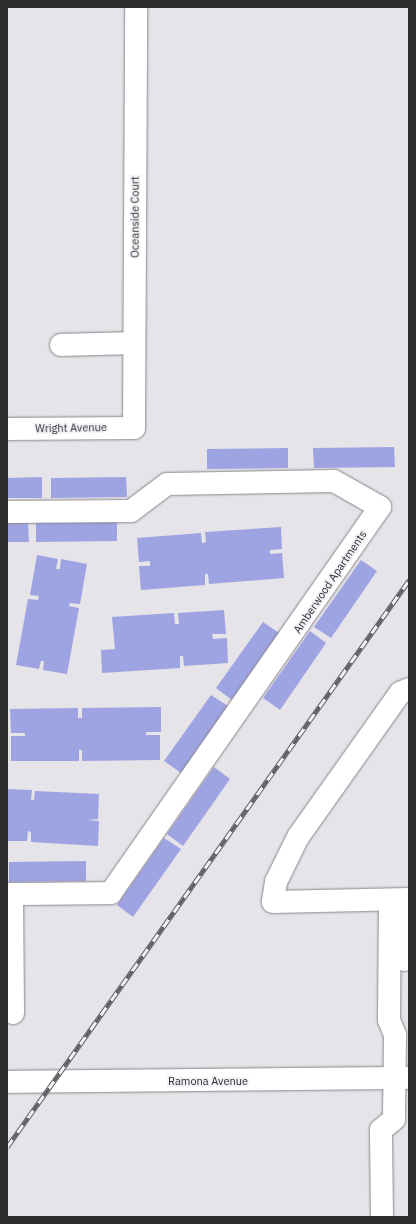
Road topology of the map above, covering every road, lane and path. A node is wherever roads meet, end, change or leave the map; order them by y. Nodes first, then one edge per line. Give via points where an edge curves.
1 (136, 7) edge
2 (134, 343) junction
3 (61, 345) dead end
4 (134, 428) joint
5 (7, 429) edge
6 (7, 512) edge
7 (409, 689) edge
8 (10, 894) edge
9 (401, 900) edge
10 (13, 1013) dead end
11 (402, 1078) edge
12 (7, 1082) edge
13 (402, 1124) edge
14 (382, 1217) edge

1 - 2 street, Oceanside Court
2 - 3 street
2 - 4 street, Oceanside Court
4 - 5 street, Wright Avenue
6 - 8 street, Amberwood Apartments via 131,511 167,484 326,481 334,481 380,507 111,893
7 - 9 street via 400,693 298,837 276,882 273,902
8 - 10 street, Amberwood Apartments
9 - 11 street via 389,1020 395,1035
11 - 12 street, Ramona Avenue
11 - 13 street
13 - 14 street via 381,1130

